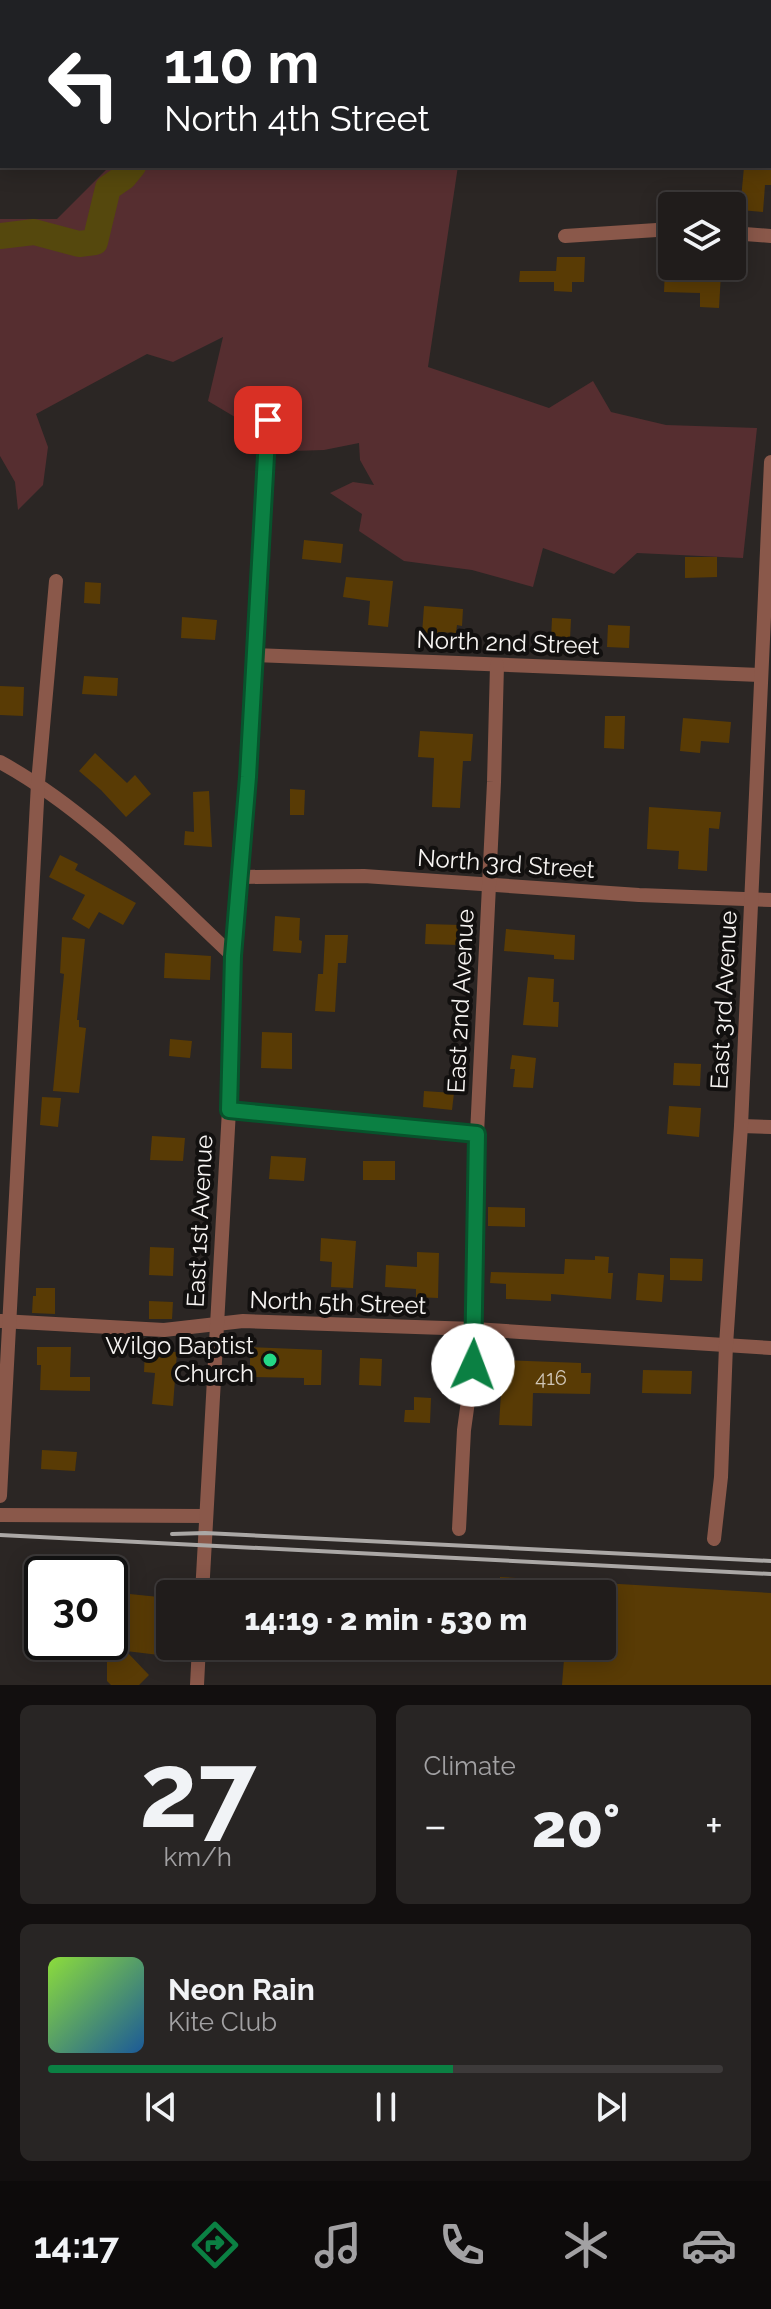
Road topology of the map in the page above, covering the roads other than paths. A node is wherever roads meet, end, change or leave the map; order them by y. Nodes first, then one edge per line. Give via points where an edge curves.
1 (658, 230) edge
2 (746, 234) edge
3 (565, 236) dead end
4 (771, 236) edge
5 (268, 420) dead end
6 (771, 462) edge
7 (56, 581) dead end
8 (254, 655) junction
9 (497, 665) junction
10 (760, 675) junction
11 (0, 762) edge
12 (38, 783) junction
13 (239, 877) junction
14 (489, 885) junction
15 (751, 899) junction
16 (771, 900) edge
17 (233, 956) junction
18 (229, 1110) junction
19 (741, 1126) junction
20 (771, 1127) edge
21 (477, 1134) junction
22 (5, 1321) edge
23 (216, 1325) junction
24 (474, 1329) junction
25 (726, 1345) junction
26 (771, 1348) edge
27 (0, 1496) edge
28 (0, 1515) edge
29 (205, 1516) junction
30 (459, 1529) dead end
31 (714, 1539) dead end
32 (203, 1580) edge
33 (198, 1660) edge
34 (197, 1685) edge

1 - 3 street
2 - 4 street
5 - 8 street, East 1st Avenue
6 - 10 street, East 3rd Avenue
7 - 12 street
8 - 9 street, North 2nd Street
8 - 13 street, East 1st Avenue
9 - 10 street, North 2nd Street
9 - 14 street, East 2nd Avenue
10 - 15 street, East 3rd Avenue
11 - 12 street
12 - 17 street
12 - 22 street
13 - 14 street, North 3rd Street via 364,876
13 - 17 street, East 1st Avenue
14 - 15 street, North 3rd Street
14 - 21 street, East 2nd Avenue
15 - 16 street, North 3rd Street
15 - 19 street, East 3rd Avenue
17 - 18 street, East 1st Avenue
18 - 21 street
18 - 23 street, East 1st Avenue
19 - 20 street
19 - 25 street, East 3rd Avenue
21 - 24 street, East 2nd Avenue
22 - 23 street, North 5th Street via 164,1330
22 - 27 street
23 - 24 street, North 5th Street via 243,1321
23 - 29 street, East 1st Avenue
24 - 25 street, North 5th Street
24 - 30 street, East 2nd Avenue
25 - 26 street, North 5th Street
25 - 31 street, East 3rd Avenue
28 - 29 street
29 - 32 street, East 1st Avenue
33 - 34 street

